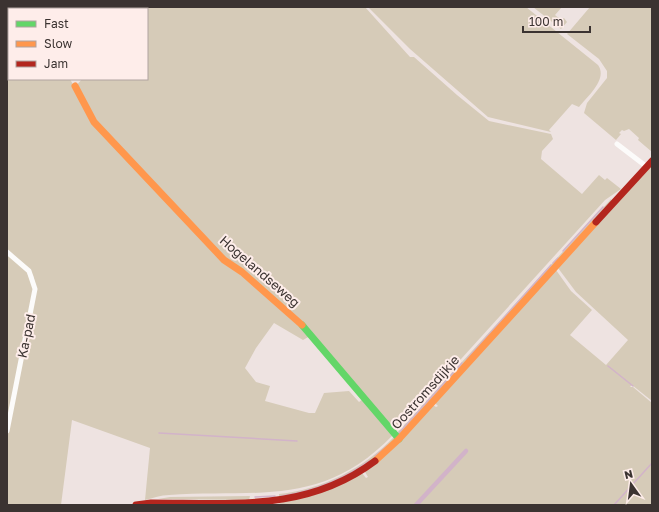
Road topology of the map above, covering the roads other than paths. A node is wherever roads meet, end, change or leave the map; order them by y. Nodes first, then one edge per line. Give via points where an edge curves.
1 (75, 86) dead end
2 (617, 144) dead end
3 (649, 164) edge
4 (7, 252) edge
5 (7, 431) edge
6 (399, 439) junction
7 (136, 505) edge

1 - 6 street, Hogelandseweg via 100,129 224,260 242,272 299,322
2 - 3 street
3 - 6 street, Oostromsdijkje
4 - 5 street, Ka-pad via 31,274 35,289
6 - 7 street, Oostromsdijkje via 362,471 330,488 302,497 267,502

